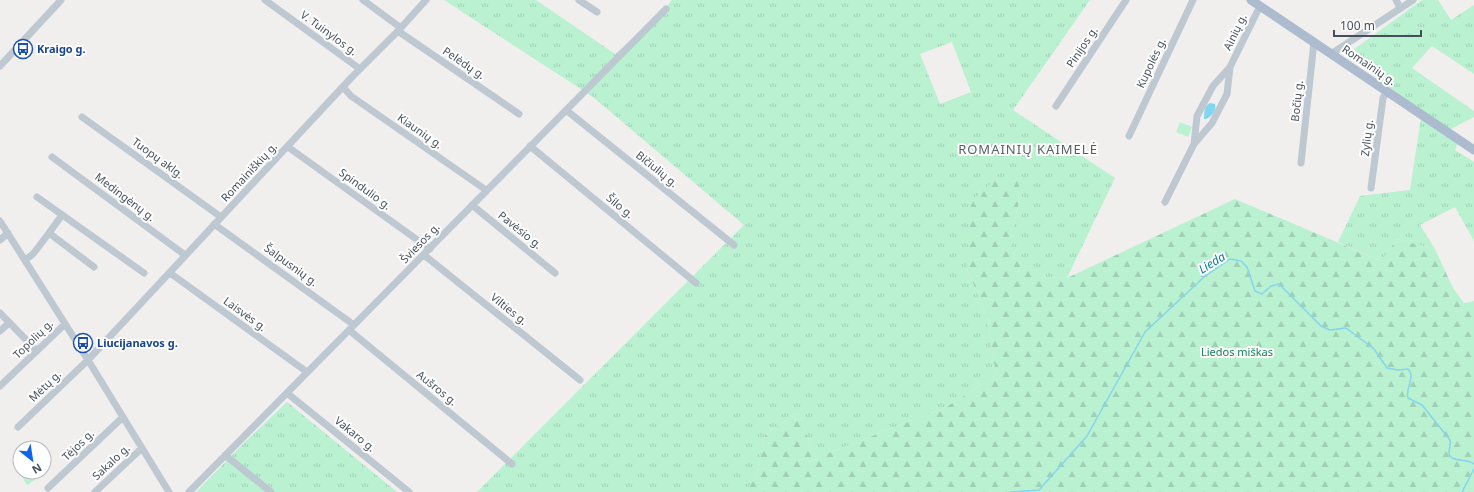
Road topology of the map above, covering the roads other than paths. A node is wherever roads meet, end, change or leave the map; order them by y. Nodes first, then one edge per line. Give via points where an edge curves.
1 (61, 0) edge
2 (266, 0) edge
3 (363, 0) edge
4 (426, 0) edge
5 (579, 0) edge
6 (1126, 0) edge
7 (1193, 0) edge
8 (1251, 0) edge
9 (1396, 0) edge
10 (1413, 0) edge
11 (1260, 6) junction
12 (1400, 8) junction
13 (666, 9) dead end
14 (597, 12) dead end
15 (399, 29) junction
16 (1314, 42) junction
17 (1331, 54) junction
18 (0, 66) edge
19 (1230, 67) junction
20 (360, 69) junction
21 (343, 87) junction
22 (1387, 91) junction
23 (1056, 106) dead end
24 (566, 110) junction
25 (519, 114) dead end
26 (82, 117) dead end
27 (1130, 136) dead end
28 (1194, 144) junction
29 (530, 146) junction
30 (288, 147) junction
31 (1474, 150) edge
32 (52, 156) dead end
33 (1301, 163) dead end
34 (1371, 188) dead end
35 (486, 190) junction
36 (37, 197) dead end
37 (1165, 202) dead end
38 (472, 205) junction
39 (62, 215) junction
40 (221, 217) junction
41 (0, 221) edge
42 (214, 224) junction
43 (8, 233) junction
44 (49, 234) junction
45 (0, 240) edge
46 (734, 246) dead end
47 (430, 248) junction
48 (185, 255) junction
49 (424, 255) junction
50 (25, 260) junction
51 (94, 267) dead end
52 (144, 273) dead end
53 (170, 273) junction
54 (555, 273) dead end
55 (696, 283) dead end
56 (0, 313) edge
57 (9, 323) junction
58 (65, 324) junction
59 (352, 328) junction
60 (0, 331) edge
61 (36, 351) junction
62 (88, 360) junction
63 (307, 372) junction
64 (580, 380) dead end
65 (0, 386) edge
66 (287, 393) junction
67 (123, 417) junction
68 (18, 427) dead end
69 (142, 448) junction
70 (225, 455) junction
71 (512, 464) dead end
72 (48, 488) dead end
73 (95, 492) edge
74 (169, 492) edge
75 (189, 492) edge
76 (270, 492) edge
77 (409, 492) edge

1 - 18 street
2 - 20 street, V. Tuinylos g.
3 - 15 street, Pelėdų g.
4 - 15 street, Romainiškių g.
5 - 14 street
6 - 23 street, Pinijos g.
7 - 27 street, Kupolės g.
8 - 11 main road, Romainių g.
9 - 12 street
10 - 12 street
11 - 16 main road, Romainių g.
11 - 19 street, Ainių g.
12 - 17 street
13 - 24 street, Šviesos g.
15 - 20 street, Romainiškių g.
15 - 25 street, Pelėdų g.
16 - 17 main road, Romainių g.
16 - 33 street, Bočių g.
17 - 22 main road, Romainių g.
19 - 28 street, Ainių g. via 1227,94 1212,123
19 - 28 street, Ainių g. via 1213,86 1197,116
20 - 21 street, Romainiškių g.
21 - 30 street, Romainiškių g.
21 - 35 street, Kiaunių g. via 351,96
22 - 31 main road, Romainių g.
22 - 34 street, Zylių g. via 1383,98
24 - 29 street, Šviesos g.
24 - 46 street, Bičiulių g.
26 - 40 street, Tuopų aklg.
28 - 37 street, Ainių g.
29 - 35 street, Šviesos g.
29 - 55 street, Šilo g.
30 - 40 street, Romainiškių g.
30 - 47 street, Spindulio g.
32 - 48 street, Medingėnų g.
35 - 38 street, Šviesos g.
36 - 39 street
38 - 47 street, Šviesos g.
38 - 54 street, Pavėsio g.
39 - 44 street
39 - 52 street
40 - 42 street, Romainiškių g.
41 - 43 street
42 - 48 street, Romainiškių g.
42 - 59 street, Šalpusnių g.
43 - 45 street
43 - 50 street
44 - 50 street
44 - 51 street
47 - 49 street, Šviesos g.
48 - 53 street, Romainiškių g.
49 - 59 street, Šviesos g.
49 - 64 street, Vilties g.
50 - 58 street
53 - 62 street, Romainiškių g.
53 - 63 street, Laisvės g.
56 - 57 street
57 - 60 street
57 - 61 street
58 - 61 street, Topolių g.
58 - 62 street
59 - 63 street, Šviesos g.
59 - 71 street, Aušros g.
61 - 65 street, Topolių g.
62 - 67 street
62 - 68 street, Mėtų g.
63 - 66 street, Šviesos g.
66 - 70 street, Šviesos g.
66 - 77 street, Vakaro g.
67 - 69 street
67 - 72 street, Tėjos g.
69 - 73 street, Sakalo g.
69 - 74 street
70 - 75 street, Šviesos g.
70 - 76 street

